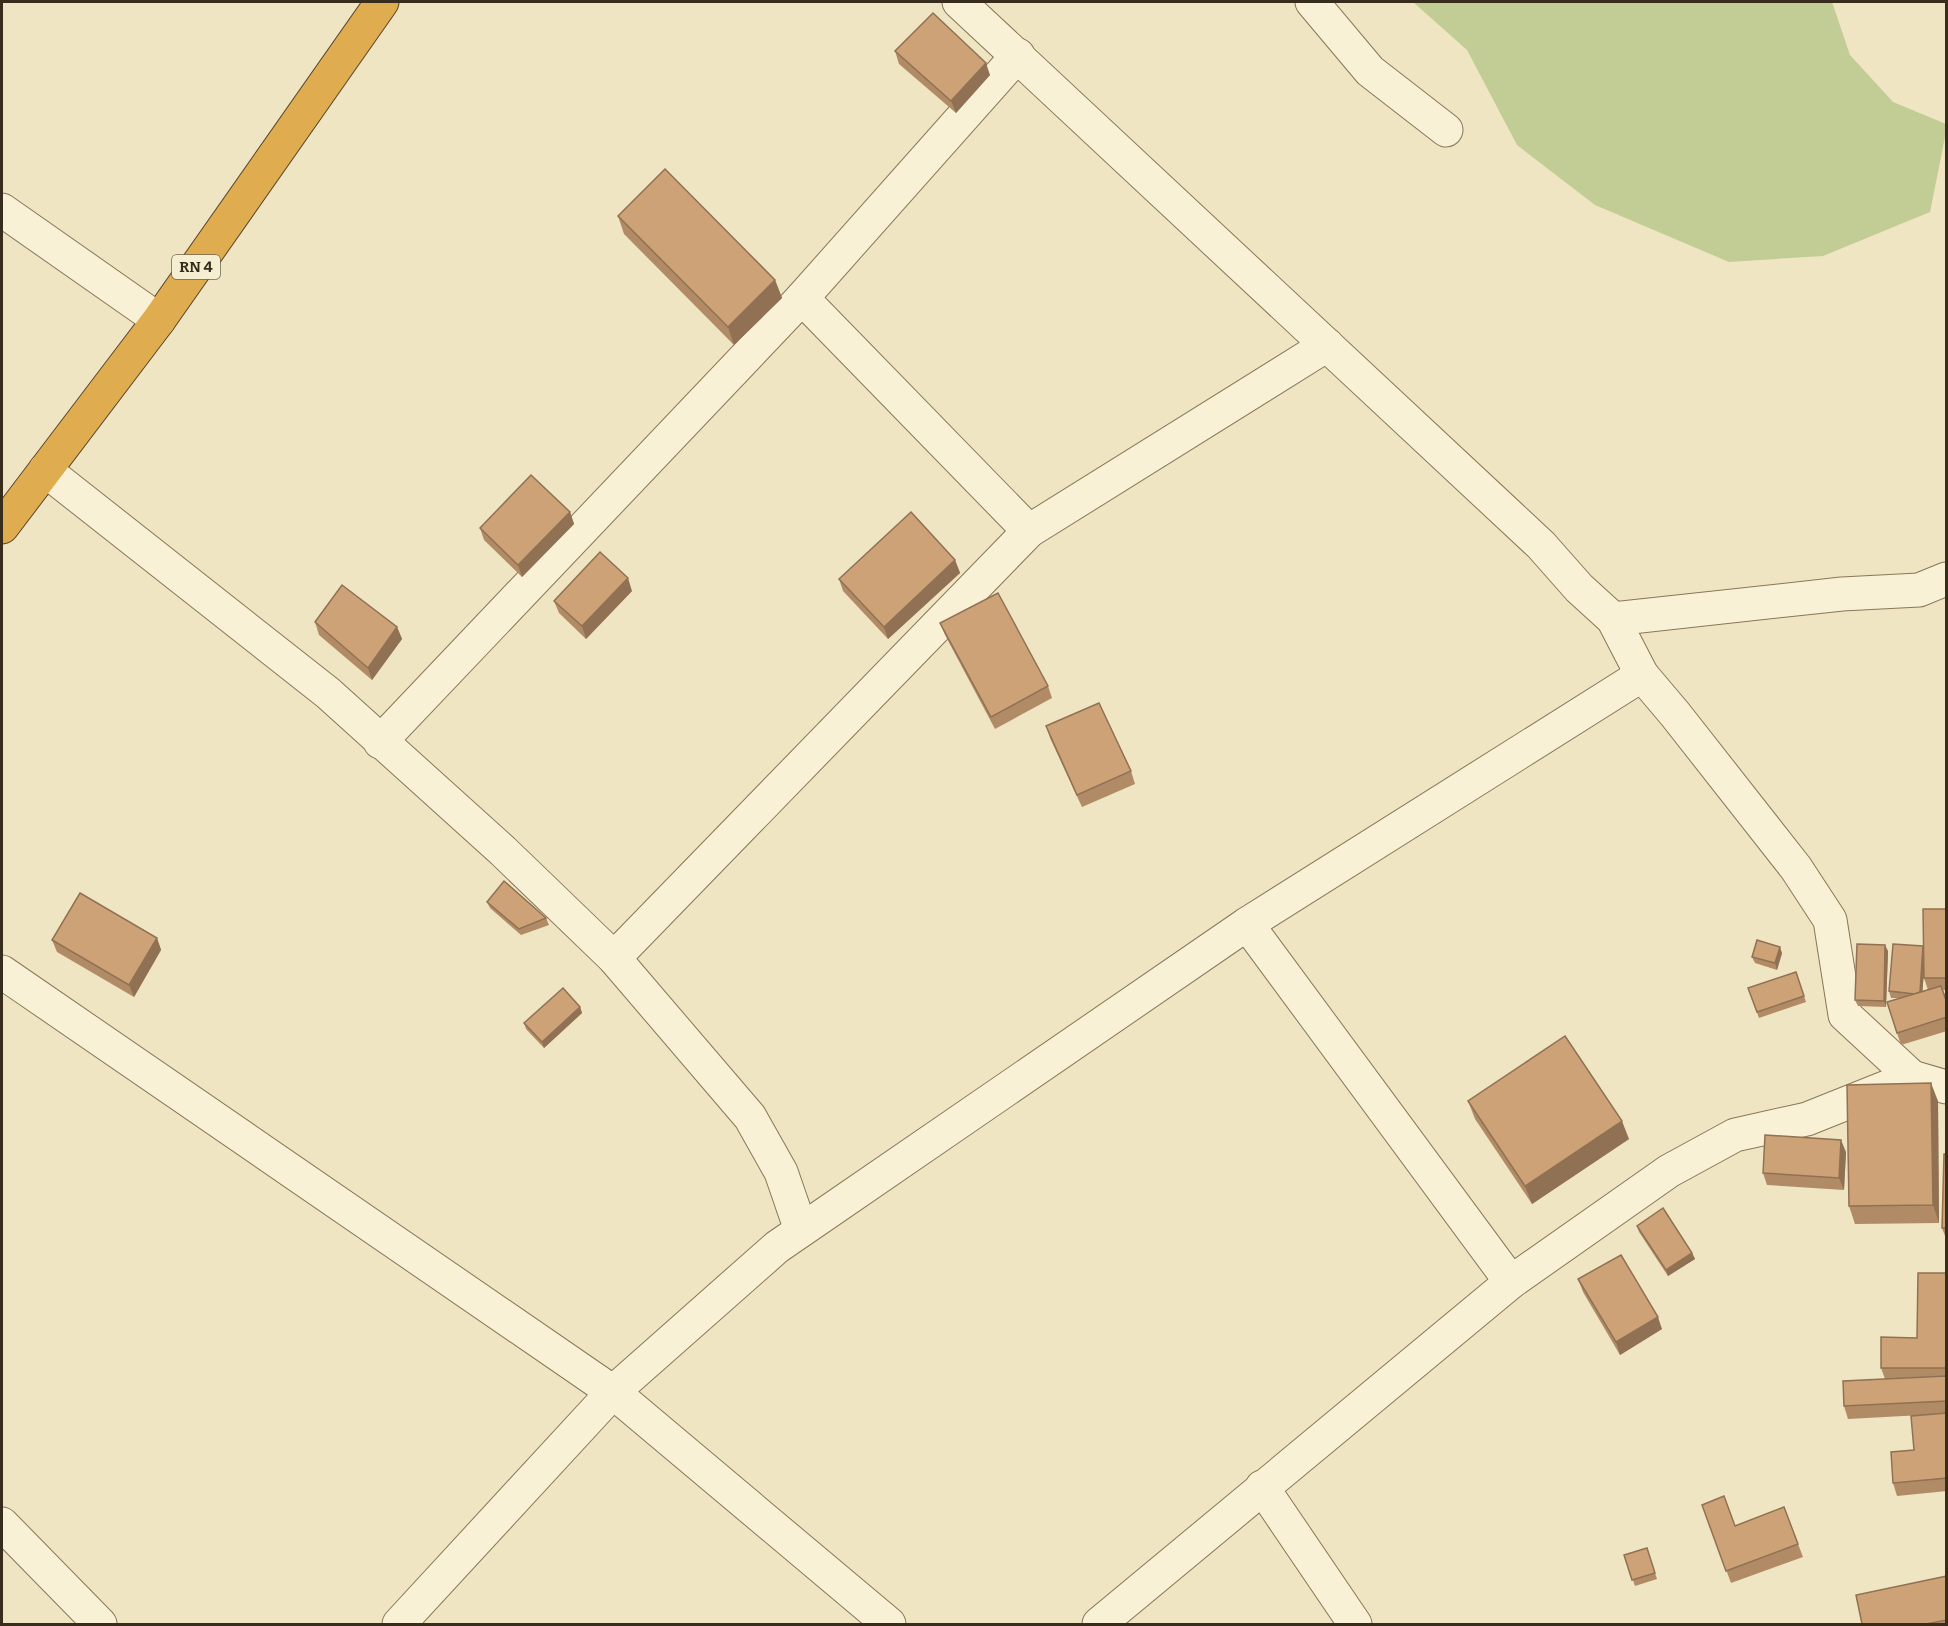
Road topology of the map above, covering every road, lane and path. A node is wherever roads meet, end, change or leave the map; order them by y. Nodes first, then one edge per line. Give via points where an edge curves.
1 (382, 2) edge
2 (960, 2) edge
3 (1312, 2) edge
4 (1018, 55) junction
5 (1446, 130) dead end
6 (2, 210) edge
7 (802, 298) junction
8 (159, 320) junction
9 (1327, 345) junction
10 (45, 470) junction
11 (2, 527) edge
12 (1029, 531) junction
13 (1947, 579) edge
14 (1613, 619) junction
15 (1642, 675) junction
16 (380, 742) junction
17 (1247, 924) junction
18 (614, 958) junction
19 (2, 972) edge
20 (1912, 1077) junction
21 (1947, 1088) edge
22 (801, 1230) junction
23 (1511, 1282) junction
24 (613, 1392) junction
25 (1262, 1487) junction
26 (2, 1524) edge
27 (100, 1624) edge
28 (399, 1624) edge
29 (889, 1624) edge
30 (1099, 1624) edge
31 (1355, 1624) edge

1 - 8 highway, RN 4
2 - 4 street
3 - 5 street via 1370,71
4 - 7 street
4 - 9 street
6 - 8 street
7 - 12 street
7 - 16 street
8 - 10 highway, RN 4
9 - 12 street
9 - 14 street via 1541,545
10 - 11 highway, RN 4
10 - 16 street via 328,693
12 - 18 street
13 - 14 street via 1919,590 1842,594
14 - 15 street
15 - 17 street
15 - 20 street via 1796,868 1830,921 1845,1015
16 - 18 street via 503,851
17 - 22 street
17 - 23 street
18 - 22 street via 750,1117 781,1172
19 - 24 street
20 - 21 street
20 - 23 street via 1807,1119 1734,1135 1669,1172
22 - 24 street
23 - 25 street
24 - 28 street
24 - 29 street
25 - 30 street
25 - 31 street
26 - 27 street

